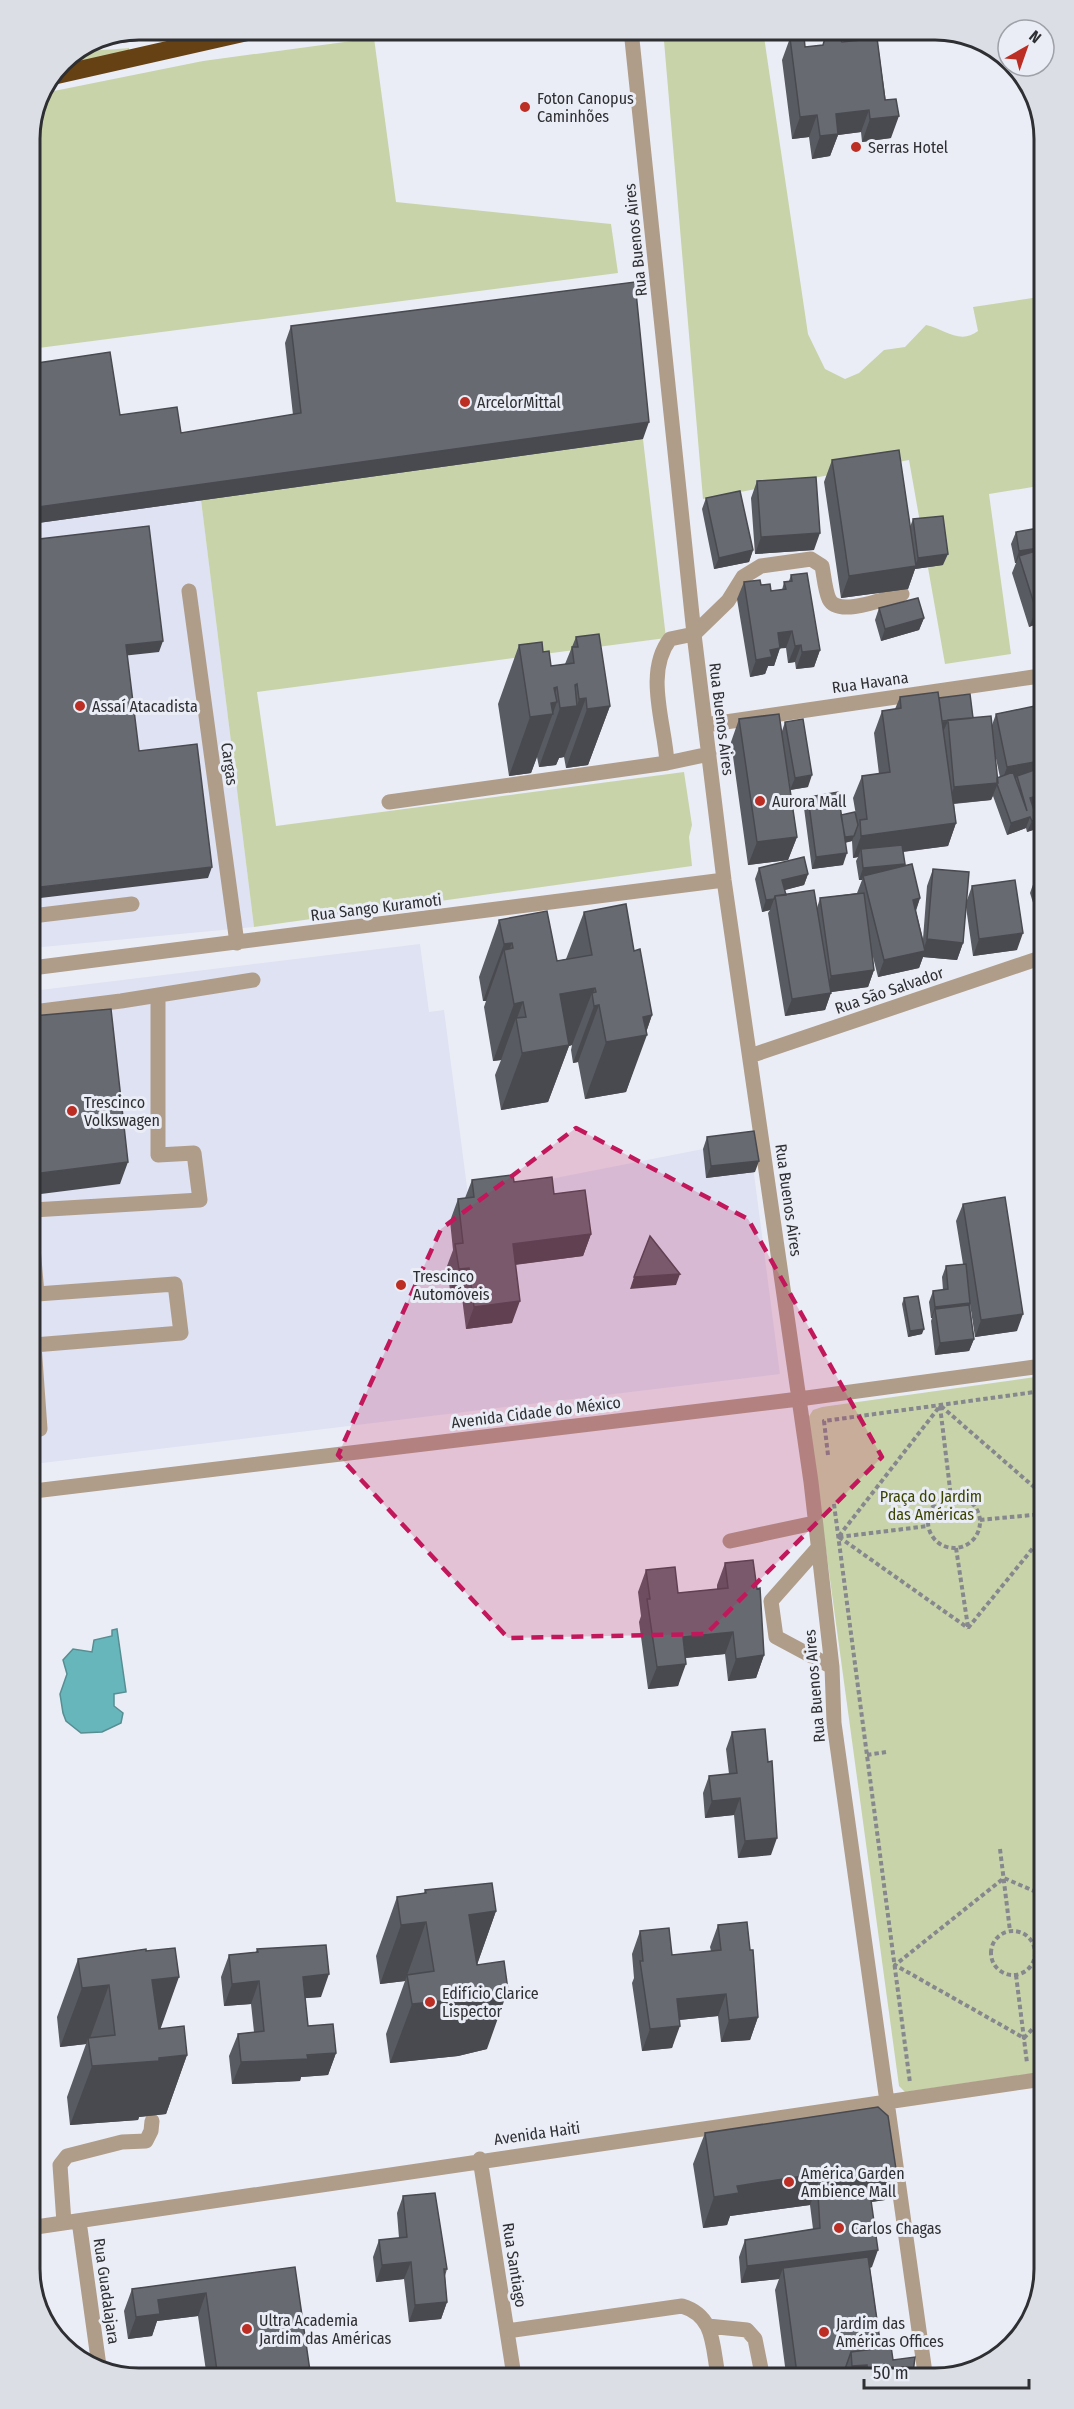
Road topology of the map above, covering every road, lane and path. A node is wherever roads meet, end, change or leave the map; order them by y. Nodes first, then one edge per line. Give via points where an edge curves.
1 (211, 40) edge
2 (633, 41) edge
3 (68, 73) edge
4 (189, 591) dead end
5 (902, 594) dead end
6 (694, 634) junction
7 (1034, 677) edge
8 (705, 725) junction
9 (708, 754) junction
10 (667, 763) junction
11 (389, 802) dead end
12 (724, 880) junction
13 (132, 904) dead end
14 (41, 914) edge
15 (237, 943) junction
16 (1034, 960) edge
17 (41, 967) edge
18 (253, 980) dead end
19 (158, 996) junction
20 (41, 1011) edge
21 (750, 1056) junction
22 (40, 1210) edge
23 (40, 1294) edge
24 (40, 1344) edge
25 (1034, 1367) edge
26 (1034, 1392) edge
27 (799, 1399) junction
28 (940, 1406) junction
29 (830, 1467) dead end
30 (1034, 1487) edge
31 (40, 1490) edge
32 (951, 1497) junction
33 (834, 1502) dead end
34 (1034, 1515) edge
35 (980, 1520) junction
36 (814, 1523) junction
37 (928, 1526) junction
38 (839, 1537) junction
39 (730, 1541) dead end
40 (1034, 1547) edge
41 (956, 1548) junction
42 (817, 1549) junction
43 (969, 1628) junction
44 (832, 1667) junction
45 (885, 1752) dead end
46 (867, 1755) junction
47 (1000, 1849) dead end
48 (1004, 1878) junction
49 (1034, 1891) edge
50 (1010, 1931) junction
51 (1034, 1949) edge
52 (1034, 1954) edge
53 (895, 1965) junction
54 (1016, 1975) junction
55 (1034, 2027) edge
56 (1024, 2038) junction
57 (1034, 2063) edge
58 (1027, 2065) junction
59 (1015, 2066) dead end
60 (1034, 2080) edge
61 (921, 2082) dead end
62 (888, 2100) junction
63 (152, 2121) dead end
64 (480, 2160) junction
65 (71, 2222) junction
66 (40, 2226) edge
67 (708, 2326) junction
68 (507, 2331) junction
69 (98, 2358) edge
70 (513, 2368) edge
71 (717, 2368) edge
72 (761, 2368) edge
73 (924, 2368) edge

1 - 3 highway
2 - 6 street, Rua Buenos Aires
4 - 15 street, Cargas
5 - 6 street via 849,608 835,606 829,600 822,566 811,558 761,566 743,577 728,601
6 - 8 street, Rua Buenos Aires
6 - 10 street via 670,639 659,661 657,679
7 - 8 street, Rua Havana
8 - 9 street, Rua Buenos Aires
9 - 10 street
9 - 12 street, Rua Buenos Aires
10 - 11 street
12 - 15 street, Rua Sango Kuramoti
12 - 21 street, Rua Buenos Aires
13 - 14 street
15 - 17 street, Rua Sango Kuramoti
16 - 21 street, Rua São Salvador
18 - 19 street
19 - 20 street
19 - 22 street via 158,1155 194,1153 200,1200
21 - 27 street, Rua Buenos Aires
23 - 24 street via 175,1284 181,1333
25 - 27 street, Avenida Cidade do México
26 - 28 path
27 - 31 street, Avenida Cidade do México
27 - 36 street, Rua Buenos Aires
28 - 29 path via 824,1421
28 - 30 path
28 - 32 path
28 - 38 path
32 - 35 path via 967,1500
32 - 37 path via 931,1510
33 - 38 path
34 - 35 path
35 - 41 path via 977,1536
36 - 39 street
36 - 42 street, Rua Buenos Aires
37 - 38 path
37 - 41 path via 941,1545
38 - 43 path
38 - 46 path
40 - 43 path
41 - 43 path
42 - 44 street, Rua Buenos Aires
42 - 44 street via 771,1601 776,1637
44 - 62 street, Rua Buenos Aires via 834,1723
45 - 46 path
46 - 53 path
47 - 48 path
48 - 49 path
48 - 50 path
48 - 53 path
50 - 51 path via 1023,1934
50 - 54 path via 997,1938 992,1960 1001,1971
52 - 54 path via 1028,1969
53 - 56 path
53 - 61 path via 910,2084
54 - 56 path
55 - 56 path
56 - 58 path
57 - 58 path
58 - 59 path
60 - 62 street, Avenida Haiti
62 - 64 street, Avenida Haiti
62 - 73 street, Rua Buenos Aires
63 - 65 street, Rua Guadalajara via 146,2141 122,2142 67,2156 60,2165
64 - 65 street, Avenida Haiti
64 - 68 street, Rua Santiago
65 - 66 street, Avenida Haiti
65 - 69 street, Rua Guadalajara
67 - 68 street via 702,2314 682,2306
67 - 71 street
67 - 72 street via 747,2330 755,2339
68 - 70 street, Rua Santiago

